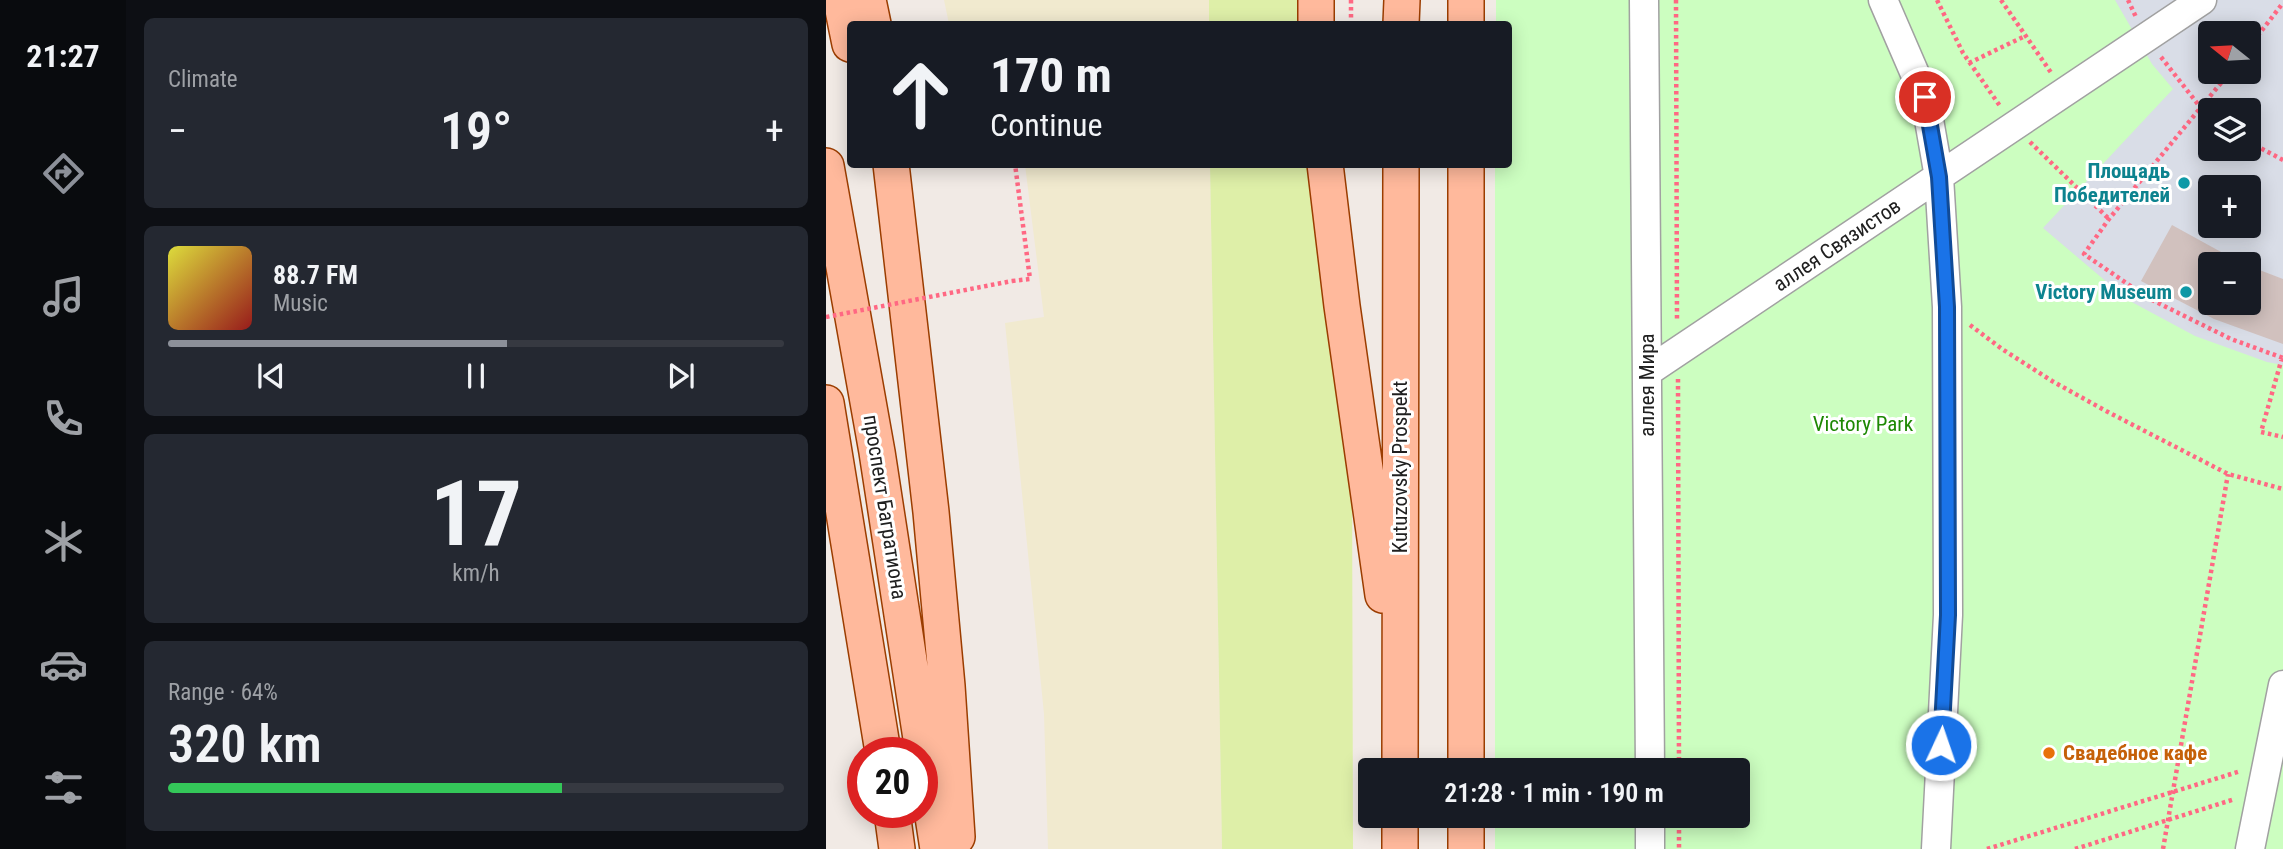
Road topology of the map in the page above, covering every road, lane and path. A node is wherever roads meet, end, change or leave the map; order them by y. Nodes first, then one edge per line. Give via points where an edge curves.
1 (841, 0) edge
2 (869, 0) edge
3 (1315, 0) edge
4 (1351, 0) edge
5 (1402, 0) edge
6 (1466, 0) edge
7 (1644, 0) edge
8 (1676, 0) edge
9 (1883, 0) edge
10 (2001, 0) edge
11 (2128, 0) edge
12 (2202, 0) edge
13 (2283, 4) edge
14 (872, 21) edge
15 (1316, 21) edge
16 (1352, 21) edge
17 (1401, 21) edge
18 (1466, 21) edge
19 (847, 29) edge
20 (2261, 32) edge
21 (2025, 36) junction
22 (2146, 38) junction
23 (1969, 63) dead end
24 (2220, 84) edge
25 (2064, 93) junction
26 (2209, 98) edge
27 (2198, 104) edge
28 (2198, 112) edge
29 (2261, 148) edge
30 (2283, 160) edge
31 (826, 166) edge
32 (878, 168) edge
33 (891, 168) edge
34 (1016, 168) edge
35 (1325, 168) edge
36 (1401, 168) edge
37 (1466, 168) edge
38 (1939, 177) junction
39 (905, 291) junction
40 (1947, 307) junction
41 (826, 317) edge
42 (1678, 352) junction
43 (2283, 358) edge
44 (1647, 373) junction
45 (826, 403) edge
46 (2283, 437) edge
47 (2228, 474) junction
48 (2283, 489) edge
49 (826, 495) edge
50 (872, 683) junction
51 (2283, 685) edge
52 (1400, 718) junction
53 (881, 737) edge
54 (1400, 758) edge
55 (1466, 758) edge
56 (1650, 758) edge
57 (1679, 758) edge
58 (2267, 763) junction
59 (2172, 792) junction
60 (2261, 797) junction
61 (2169, 819) junction
62 (894, 828) edge
63 (1400, 828) edge
64 (1466, 828) edge
65 (1650, 828) edge
66 (1679, 828) edge
67 (1999, 847) edge
68 (897, 849) edge
69 (938, 849) edge
70 (958, 849) edge
71 (1400, 849) edge
72 (1466, 849) edge
73 (1650, 849) edge
74 (1679, 849) edge
75 (1936, 849) edge
76 (1987, 849) edge
77 (2075, 849) edge
78 (2163, 849) edge
79 (2250, 849) edge

1 - 19 main road
2 - 14 main road
3 - 15 main road
4 - 16 path
5 - 17 main road
6 - 18 main road
7 - 44 street, аллея Мира
8 - 42 path
9 - 38 street via 1925,97
10 - 21 path
11 - 22 path
12 - 22 street, аллея Связистов
13 - 20 path
21 - 23 path
21 - 25 path
22 - 25 street, аллея Связистов
22 - 27 path
24 - 26 path
25 - 38 street, аллея Связистов
28 - 43 path via 2084,254 2148,298 2231,339
29 - 30 path
31 - 69 main road, проспект Багратиона via 877,452
32 - 39 main road
33 - 39 main road
34 - 41 path, bridge via 1030,279
35 - 52 main road
36 - 52 main road, Kutuzovsky Prospekt
37 - 55 main road
38 - 40 street
38 - 42 street, аллея Связистов
39 - 70 main road via 931,512
40 - 47 path via 2052,382
40 - 75 street via 1948,615
42 - 44 street, аллея Связистов
42 - 57 path
43 - 46 path via 2261,432
44 - 56 street, аллея Мира
45 - 50 main road, проспект Багратиона
47 - 48 path
47 - 59 path
49 - 50 main road
50 - 53 main road, проспект Багратиона
51 - 58 street
52 - 54 main road, Kutuzovsky Prospekt
58 - 59 path
58 - 60 street
59 - 61 path
59 - 67 path
60 - 61 path via 2244,796
60 - 79 street
61 - 77 path
61 - 78 path
62 - 68 main road
63 - 71 main road
64 - 72 main road
65 - 73 street
66 - 74 path
67 - 76 path

